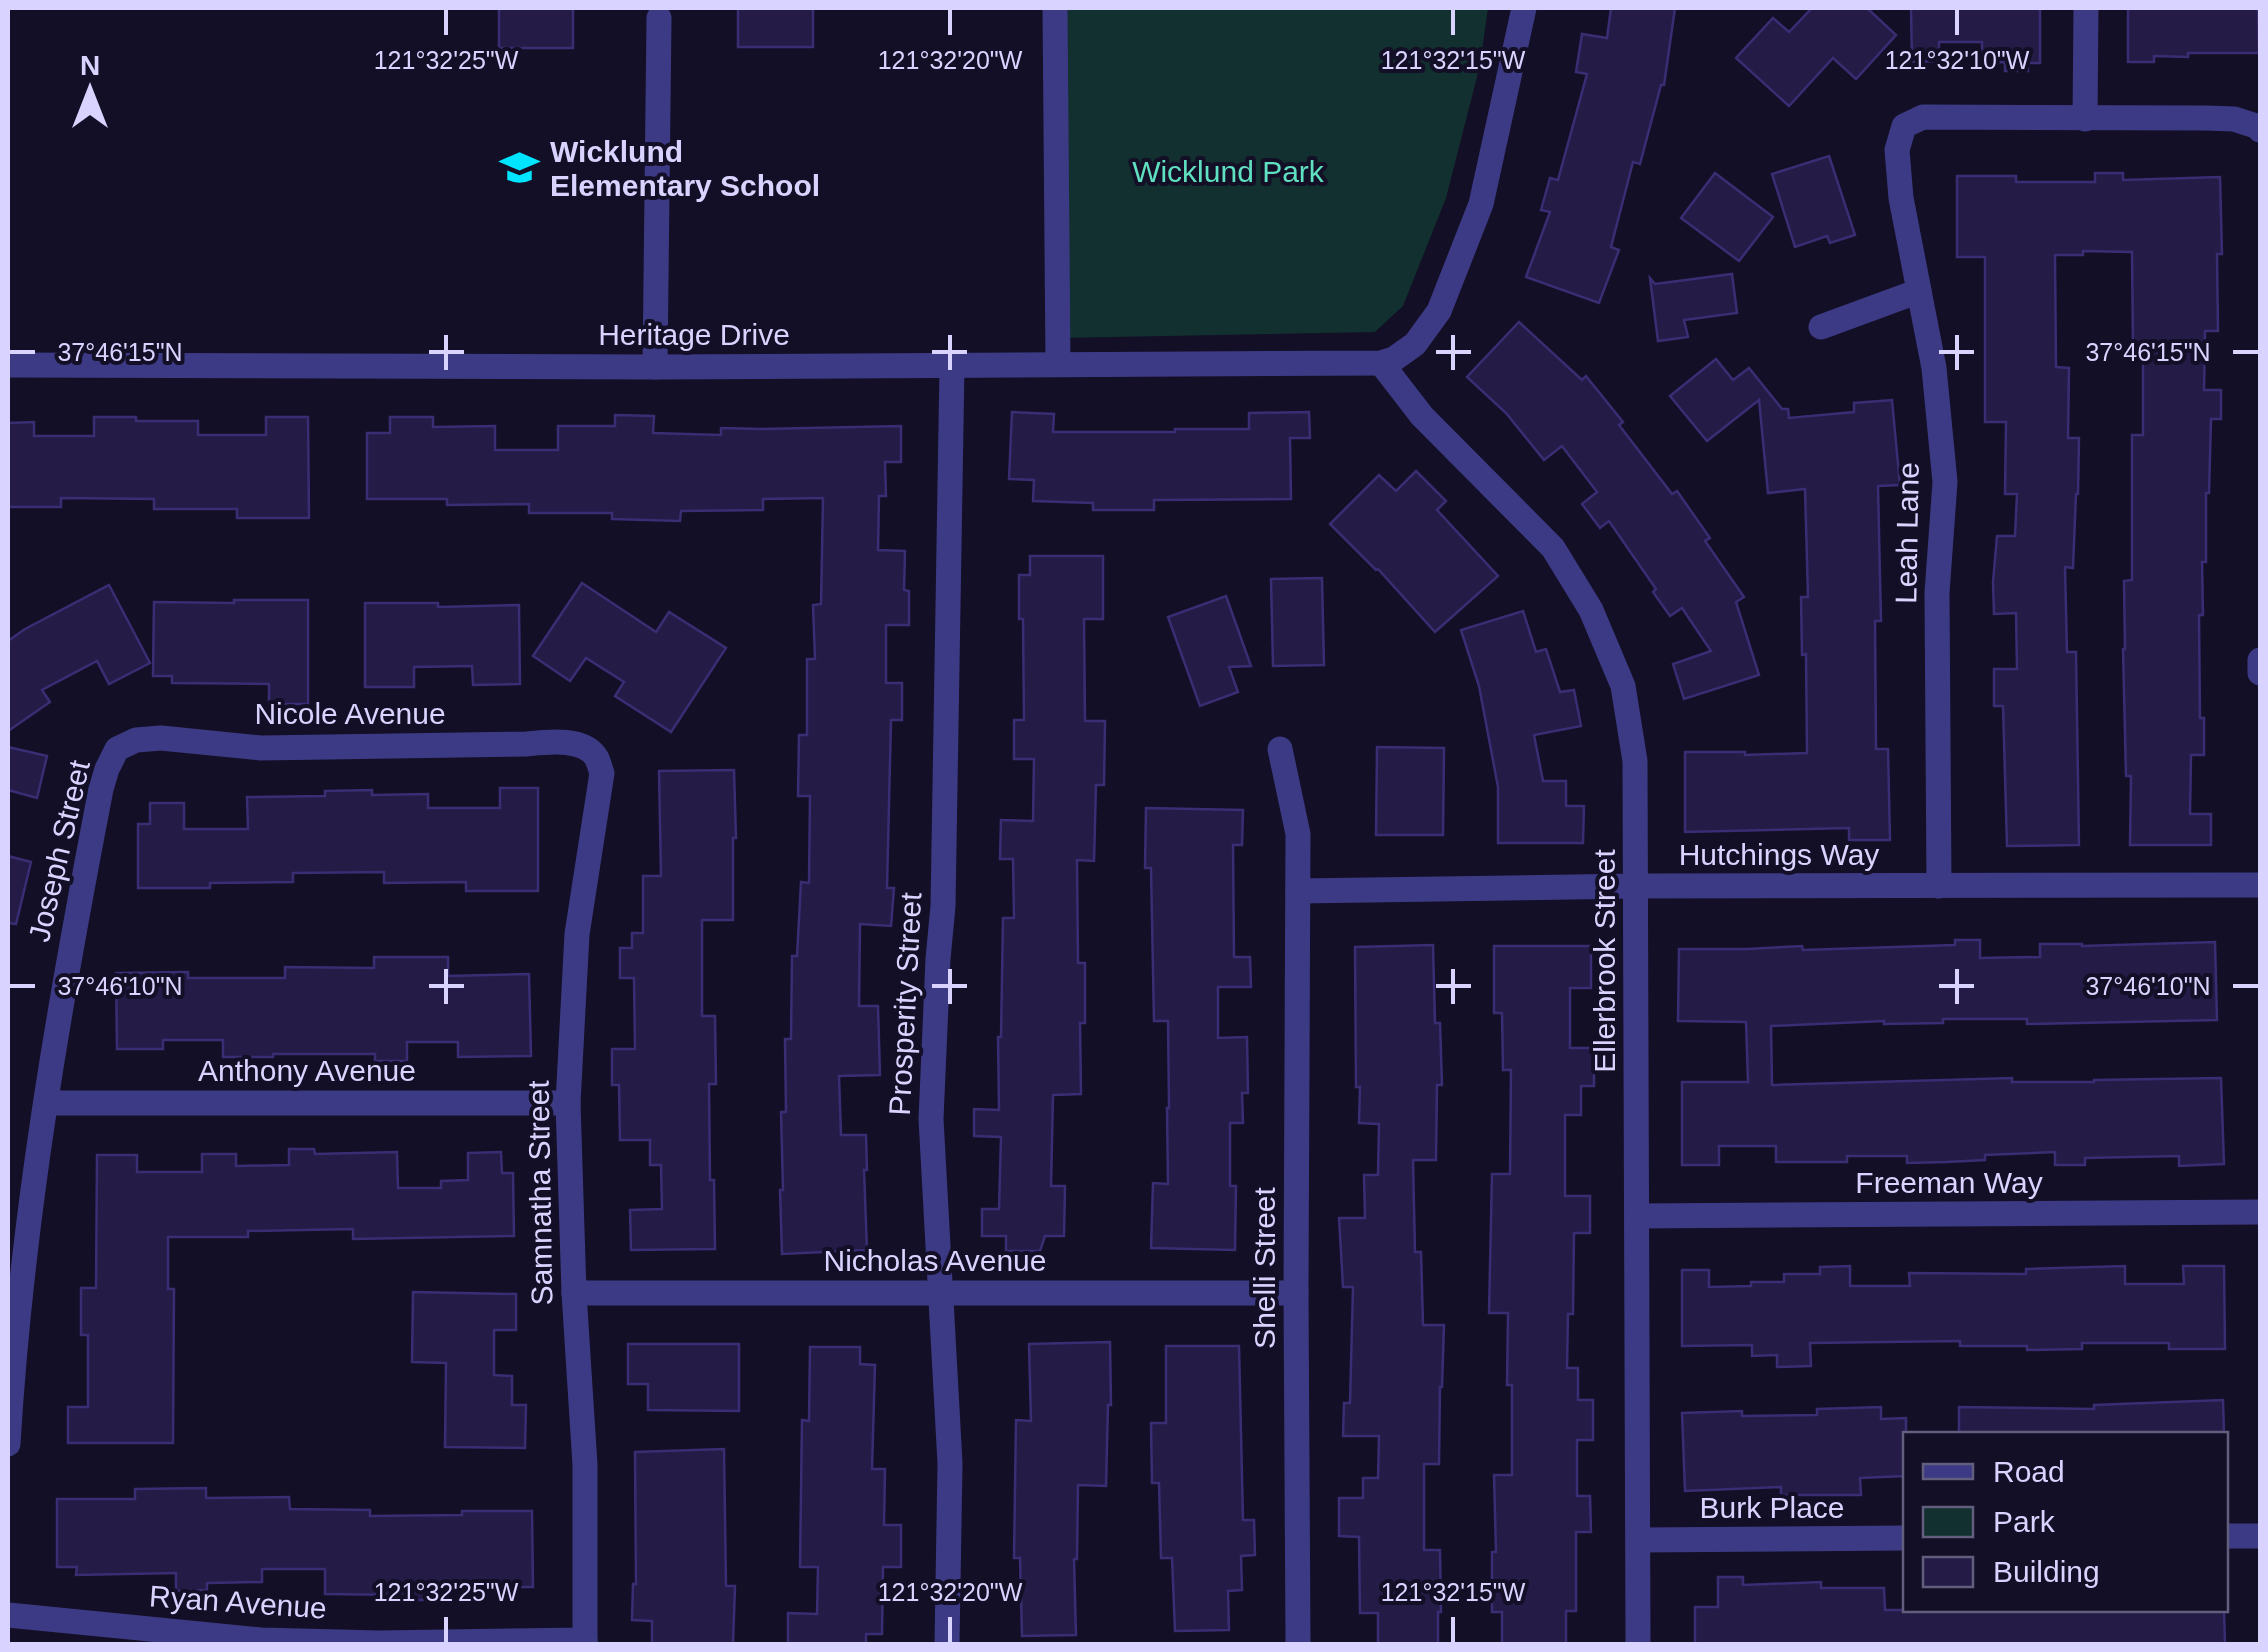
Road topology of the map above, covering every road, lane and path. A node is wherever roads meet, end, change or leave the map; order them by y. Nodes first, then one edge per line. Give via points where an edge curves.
1 (1055, 8) edge
2 (1524, 8) edge
3 (2086, 8) edge
4 (658, 18) dead end
5 (2085, 119) junction
6 (2260, 128) edge
7 (1919, 292) junction
8 (1820, 327) dead end
9 (1381, 363) junction
10 (1058, 364) junction
11 (8, 365) edge
12 (952, 366) junction
13 (655, 367) junction
14 (2260, 660) edge
15 (2260, 673) edge
16 (586, 747) joint
17 (1280, 748) dead end
18 (117, 749) joint
19 (2260, 885) edge
20 (1636, 886) junction
21 (1939, 886) junction
22 (1298, 891) junction
23 (46, 1102) junction
24 (568, 1102) junction
25 (2260, 1212) edge
26 (1637, 1216) junction
27 (574, 1292) junction
28 (940, 1293) junction
29 (1296, 1294) junction
30 (10, 1363) edge
31 (8, 1444) edge
32 (2228, 1536) edge
33 (2260, 1536) edge
34 (1903, 1538) edge
35 (1639, 1540) junction
36 (8, 1616) edge
37 (585, 1642) edge
38 (947, 1644) edge
39 (1298, 1644) edge
40 (1638, 1644) edge

1 - 10 street
2 - 9 street via 1481,204 1439,310 1415,344
3 - 5 street
4 - 13 street
5 - 6 street via 2234,119
5 - 7 street, Leah Lane via 1923,117 1904,126 1898,176
7 - 8 street
7 - 21 street, Leah Lane via 1945,482 1937,593
9 - 10 street, Heritage Drive
9 - 20 street, Ellerbrook Street via 1422,416 1553,548 1592,610 1623,686 1634,761
10 - 12 street, Heritage Drive
11 - 13 street, Heritage Drive
12 - 13 street, Heritage Drive
12 - 28 street, Prosperity Street via 943,906 931,1118
14 - 15 street
16 - 18 street, Nicole Avenue via 556,741 261,748 161,738
16 - 24 street, Samnatha Street via 602,773 577,934
17 - 22 street, Shelli Street via 1298,834
18 - 23 street, Joseph Street via 100,789
19 - 21 street, Hutchings Way
20 - 21 street, Hutchings Way
20 - 22 street, Hutchings Way
20 - 26 street, Ellerbrook Street
22 - 29 street, Shelli Street
23 - 24 street, Anthony Avenue
23 - 30 street, Joseph Street
24 - 27 street, Samnatha Street
25 - 26 street, Freeman Way
26 - 35 street, Ellerbrook Street
27 - 28 street, Nicholas Avenue
27 - 37 street, Samnatha Street via 585,1465
28 - 29 street, Nicholas Avenue
28 - 38 street, Prosperity Street via 950,1464
29 - 39 street, Shelli Street
30 - 31 street, Joseph Street
32 - 33 street
34 - 35 street, Burk Place
35 - 40 street, Ellerbrook Street
36 - 37 street, Ryan Avenue via 261,1640

